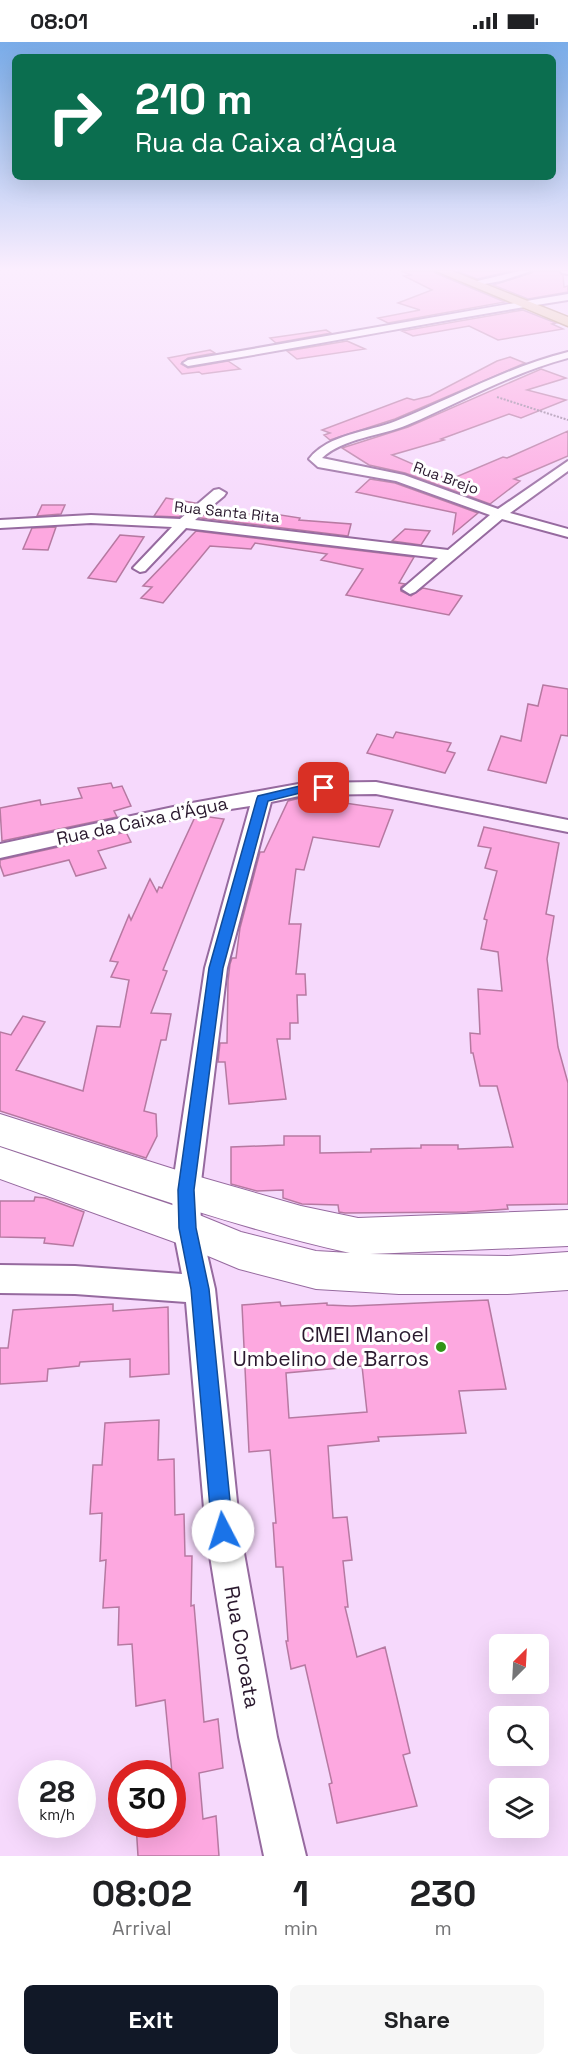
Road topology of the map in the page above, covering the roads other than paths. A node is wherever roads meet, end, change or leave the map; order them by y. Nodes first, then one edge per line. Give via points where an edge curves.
1 (233, 356) edge
2 (566, 356) edge
3 (188, 363) dead end
4 (568, 465) edge
5 (219, 493) dead end
6 (500, 514) junction
7 (183, 523) junction
8 (0, 524) edge
9 (568, 532) edge
10 (450, 555) junction
11 (140, 568) dead end
12 (410, 589) dead end
13 (262, 798) junction
14 (568, 825) edge
15 (0, 851) edge
16 (0, 1130) edge
17 (0, 1163) edge
18 (187, 1209) junction
19 (568, 1228) edge
20 (568, 1271) edge
21 (0, 1279) edge
22 (200, 1289) junction
23 (285, 1856) edge

1 - 3 street
2 - 6 street, Rua Brejo via 510,373 397,425 333,446 316,457 322,464 399,478
4 - 6 street
5 - 7 street
6 - 9 street, Rua Brejo
6 - 10 street
7 - 8 street, Rua Santa Rita via 91,519
7 - 10 street, Rua Santa Rita
7 - 11 street
10 - 12 street
13 - 14 street, Rua da Caixa d'Água via 304,789 376,788
13 - 15 street, Rua da Caixa d'Água via 192,809
13 - 18 street, Rua Coroata via 216,968
16 - 18 street
17 - 18 street
18 - 19 street via 301,1224 357,1236
18 - 20 street via 239,1250 316,1270 399,1275
18 - 22 street, Rua Coroata
21 - 22 street
22 - 23 street, Rua Coroata via 223,1531 258,1737

